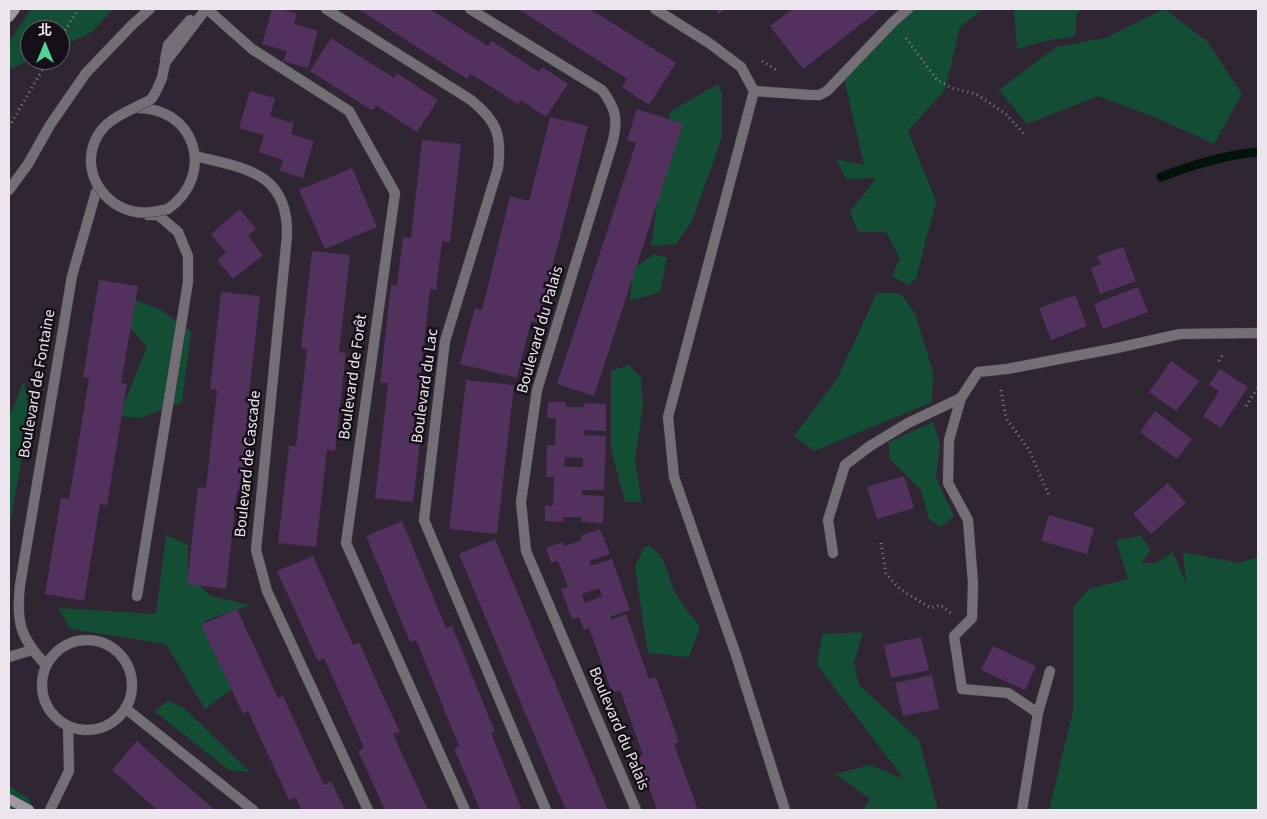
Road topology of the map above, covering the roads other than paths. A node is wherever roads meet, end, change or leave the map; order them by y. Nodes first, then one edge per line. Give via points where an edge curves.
1 (15, 9) edge
2 (150, 9) edge
3 (200, 9) edge
4 (206, 9) edge
5 (326, 9) edge
6 (470, 9) edge
7 (655, 9) edge
8 (908, 9) edge
9 (9, 17) edge
10 (165, 63) junction
11 (754, 91) junction
12 (195, 156) junction
13 (9, 190) edge
14 (96, 192) junction
15 (1258, 332) edge
16 (961, 398) junction
17 (833, 553) dead end
18 (137, 596) dead end
19 (32, 650) junction
20 (9, 657) edge
21 (46, 664) junction
22 (1050, 671) dead end
23 (125, 708) junction
24 (1038, 713) junction
25 (68, 726) junction
26 (9, 799) edge
27 (29, 810) edge
28 (50, 810) edge
29 (253, 810) edge
30 (368, 810) edge
31 (465, 810) edge
32 (546, 810) edge
33 (636, 810) edge
34 (785, 810) edge
35 (1022, 810) edge

1 - 9 street
2 - 13 street via 86,73
3 - 10 street via 168,45
4 - 10 street
4 - 31 street, Boulevard de Forêt via 252,49 349,111 396,193 346,543
5 - 32 street, Boulevard du Lac via 471,100 486,112 496,129 501,148 498,168 445,341 424,520
6 - 33 street, Boulevard du Palais via 602,90 613,105 616,123 613,141 537,390 521,502 526,551
7 - 11 street via 741,67
8 - 11 street via 819,95
10 - 12 street, bridge via 152,98 113,118 94,143 91,156 94,180 100,191 123,209 138,212 168,209 188,188 195,168
11 - 34 street via 668,417 674,477 736,655
12 - 14 street via 183,127 173,118 160,111 129,109 108,118 90,142 87,167
12 - 30 street, Boulevard de Cascade via 259,175 270,184 284,208 286,236 256,550 267,591
14 - 18 street via 123,212 142,216 158,214 178,232 188,256 188,282
14 - 19 street, Boulevard de Fontaine via 72,276 20,585 17,607 22,630
15 - 16 street via 1180,334 978,372
16 - 17 street via 908,423 845,465 828,520
16 - 24 street via 949,440 948,483 968,520 972,618 954,636 962,689 1008,693
19 - 20 street
19 - 21 street, Boulevard de Fontaine
21 - 23 street via 66,645 80,640 108,645 128,666 130,695
21 - 25 street via 42,694 56,718
22 - 24 street
23 - 25 street via 117,718 100,727 81,729
23 - 29 street
24 - 35 street
25 - 28 street via 69,771
26 - 27 street

